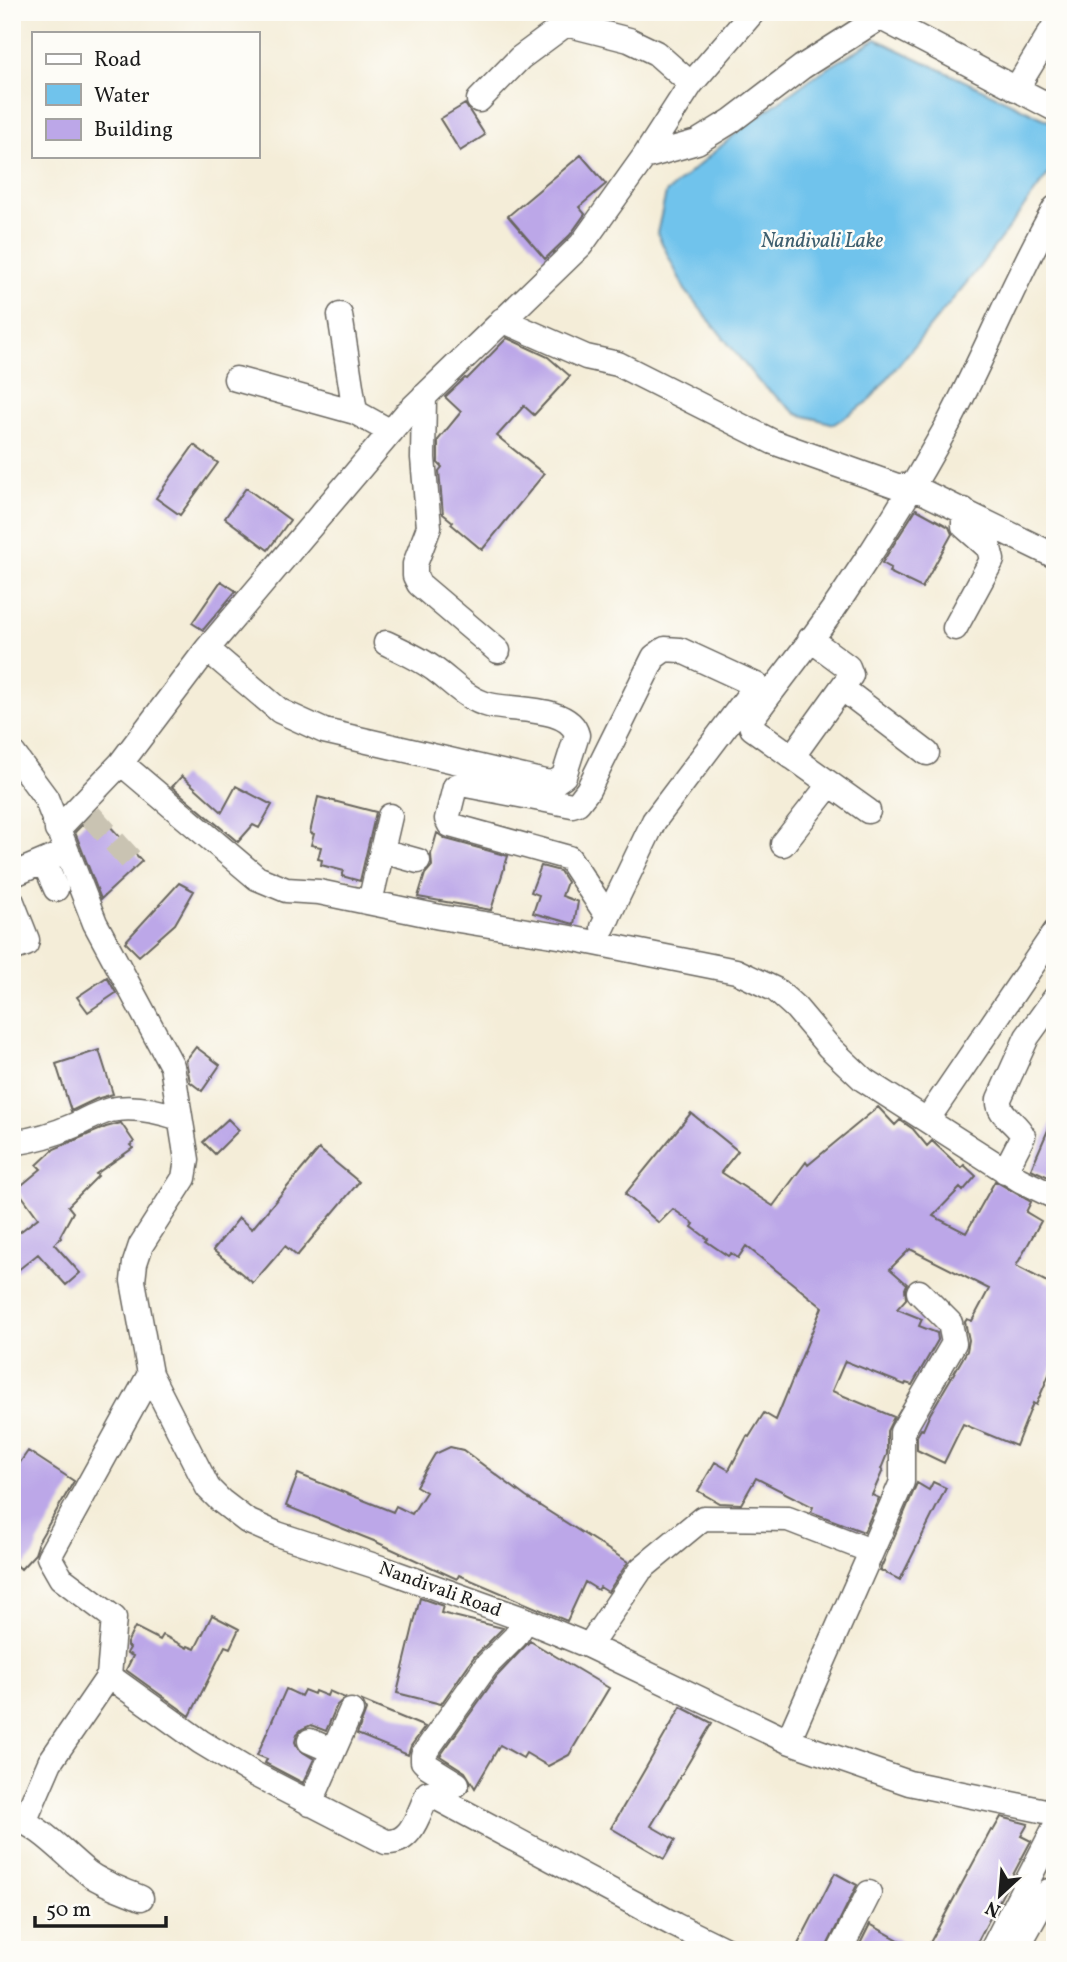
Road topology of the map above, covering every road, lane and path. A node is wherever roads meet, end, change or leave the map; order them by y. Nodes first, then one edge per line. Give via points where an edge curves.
1 (753, 12) edge
2 (875, 15) edge
3 (571, 18) edge
4 (1055, 25) edge
5 (691, 84) junction
6 (1017, 89) junction
7 (479, 100) dead end
8 (1055, 108) edge
9 (644, 157) junction
10 (1055, 208) edge
11 (340, 315) dead end
12 (502, 320) junction
13 (236, 379) dead end
14 (424, 396) junction
15 (355, 412) junction
16 (391, 432) junction
17 (904, 486) junction
18 (964, 510) junction
19 (1055, 556) edge
20 (955, 628) dead end
21 (810, 639) junction
22 (386, 643) dead end
23 (207, 649) junction
24 (498, 651) dead end
25 (756, 685) junction
26 (843, 689) junction
27 (12, 752) edge
28 (927, 753) dead end
29 (792, 757) junction
30 (121, 764) junction
31 (830, 784) junction
32 (868, 811) dead end
33 (390, 816) dead end
34 (783, 844) dead end
35 (56, 848) junction
36 (382, 851) junction
37 (418, 861) dead end
38 (12, 875) edge
39 (56, 889) dead end
40 (12, 902) edge
41 (370, 902) junction
42 (608, 917) junction
43 (1055, 932) edge
44 (595, 943) junction
45 (12, 949) edge
46 (1055, 998) edge
47 (180, 1118) junction
48 (927, 1120) junction
49 (12, 1143) edge
50 (1005, 1171) junction
51 (1055, 1197) edge
52 (919, 1292) dead end
53 (150, 1374) junction
54 (871, 1551) junction
55 (526, 1620) junction
56 (589, 1646) junction
57 (109, 1676) junction
58 (351, 1710) dead end
59 (310, 1741) dead end
60 (788, 1741) junction
61 (333, 1751) junction
62 (457, 1784) dead end
63 (310, 1804) junction
64 (1055, 1813) edge
65 (18, 1820) edge
66 (1055, 1827) edge
67 (1044, 1889) edge
68 (869, 1893) dead end
69 (141, 1898) dead end
70 (726, 1950) edge
71 (840, 1950) edge
72 (992, 1950) edge
73 (1016, 1950) edge

1 - 5 street
2 - 6 street
2 - 9 street via 697,142
3 - 5 street via 656,52
3 - 7 street via 520,58
4 - 6 street
5 - 9 street
6 - 8 street
9 - 12 street via 581,244
10 - 17 street via 947,426
11 - 15 street
12 - 14 street
12 - 17 street via 586,357 618,365 773,442
13 - 15 street
14 - 16 street
14 - 24 street via 429,527 415,576
15 - 16 street
16 - 23 street
17 - 18 street
17 - 21 street via 845,592
17 - 25 street via 817,610
18 - 19 street
18 - 20 street via 964,526 989,548 992,559
21 - 26 street via 850,670
21 - 29 street via 750,721 752,728
22 - 23 street via 417,657 487,705 559,715 571,723 577,735 564,776 554,783 545,782 324,731 280,711
23 - 30 street
25 - 42 street via 654,821
25 - 42 street via 680,650 665,649 654,657 578,803 455,787 447,819 450,824 569,858
26 - 28 street
26 - 29 street
27 - 35 street via 46,798
29 - 31 street
30 - 35 street
30 - 41 street via 257,878 286,890
31 - 32 street
31 - 34 street
33 - 36 street
35 - 38 street
35 - 39 street
35 - 47 street, Nandivali Road via 172,1066
36 - 37 street
36 - 41 street
40 - 45 street via 27,940
41 - 44 street
42 - 44 street
43 - 48 street
44 - 48 street via 736,971 776,990 864,1080
46 - 50 street via 1027,1037 999,1099 1000,1110 1023,1136
47 - 49 street via 160,1112 109,1110 60,1131
47 - 53 street, Nandivali Road via 187,1160 184,1178 135,1263 133,1281
48 - 50 street
50 - 51 street
52 - 54 street via 950,1323 954,1343 902,1433 902,1482
53 - 55 street, Nandivali Road via 208,1488 247,1521
53 - 57 street via 49,1557 61,1578 114,1618
54 - 56 street via 788,1519 703,1518 641,1569
54 - 60 street
55 - 56 street, Nandivali Road
55 - 62 street via 486,1666 423,1755 428,1766
56 - 60 street, Nandivali Road
57 - 63 street via 201,1742
57 - 65 street via 50,1762
58 - 61 street
59 - 61 street
60 - 64 street, Nandivali Road via 909,1783
61 - 63 street
63 - 70 street via 396,1843 406,1837 428,1793
65 - 69 street via 64,1850 93,1877
66 - 67 street
67 - 72 street
67 - 73 street
68 - 71 street

